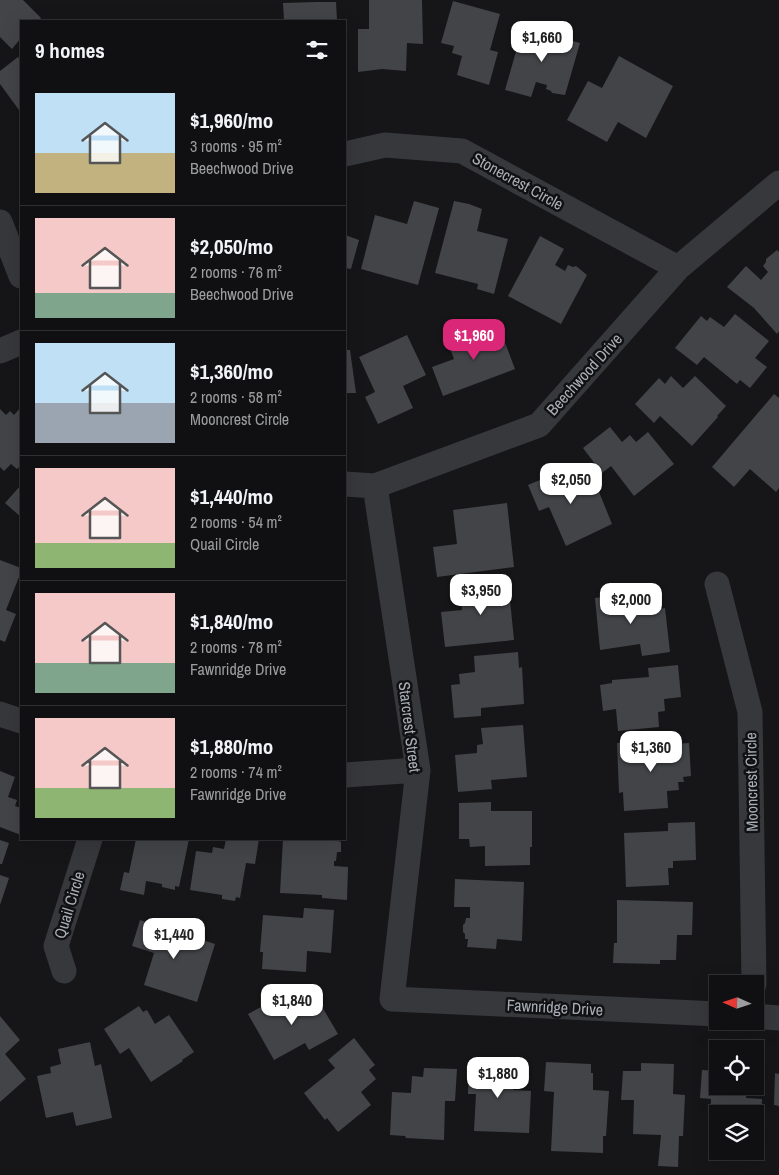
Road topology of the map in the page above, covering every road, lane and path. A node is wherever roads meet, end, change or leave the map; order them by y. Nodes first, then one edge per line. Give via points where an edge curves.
1 (346, 154) edge
2 (779, 183) edge
3 (0, 222) edge
4 (678, 268) junction
5 (20, 273) edge
6 (20, 342) edge
7 (0, 351) edge
8 (346, 484) edge
9 (375, 486) junction
10 (716, 584) dead end
11 (0, 714) edge
12 (20, 721) edge
13 (418, 770) junction
14 (346, 775) edge
15 (90, 840) edge
16 (64, 971) dead end
17 (754, 975) edge
18 (392, 999) joint
19 (709, 1014) edge
20 (764, 1017) edge
21 (779, 1018) edge

1 - 4 street, Stonecrest Circle via 385,145 462,151
2 - 4 street, Beechwood Drive
3 - 5 street
4 - 9 street, Beechwood Drive via 539,425
6 - 7 street
8 - 9 street, Beechwood Drive
9 - 13 street, Starcrest Street
10 - 17 street, Mooncrest Circle via 750,712
11 - 12 street
13 - 14 street
13 - 18 street, Starcrest Street
15 - 16 street, Quail Circle via 56,946
18 - 19 street, Fawnridge Drive
20 - 21 street

